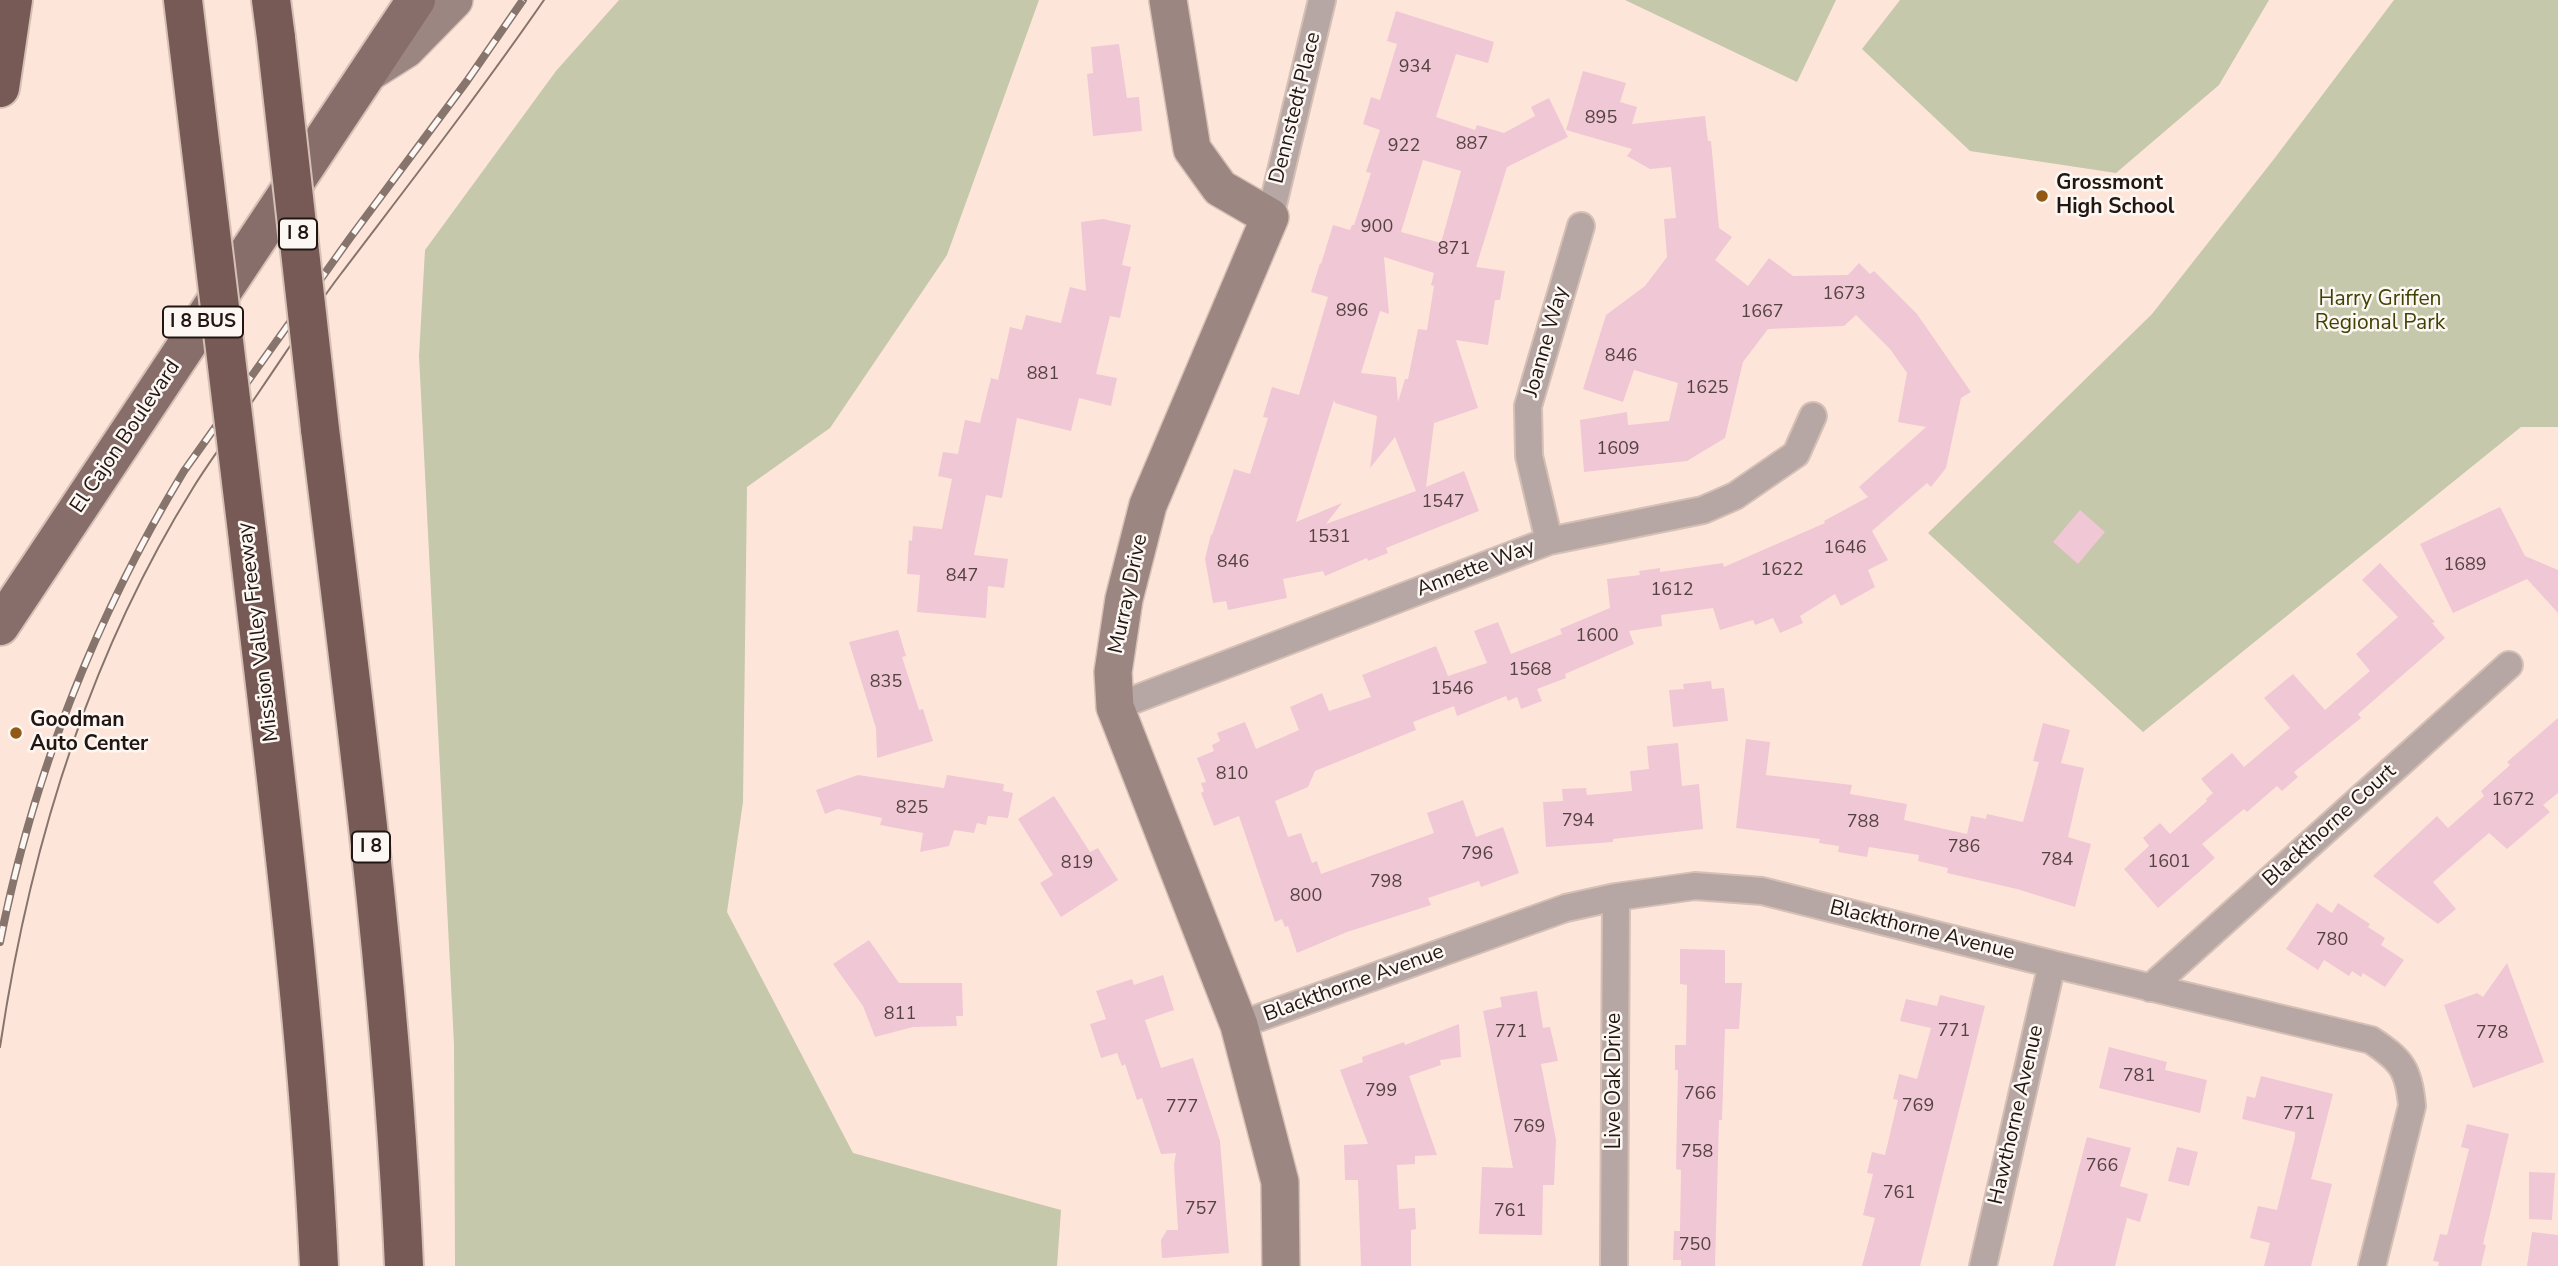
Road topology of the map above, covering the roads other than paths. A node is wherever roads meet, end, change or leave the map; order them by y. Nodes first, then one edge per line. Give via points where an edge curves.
1 (13, 0) edge
2 (183, 0) edge
3 (271, 0) edge
4 (416, 0) edge
5 (454, 0) edge
6 (1168, 0) edge
7 (1322, 0) edge
8 (368, 73) junction
9 (0, 88) edge
10 (1270, 217) junction
11 (1581, 226) dead end
12 (1813, 416) dead end
13 (1549, 541) junction
14 (0, 626) edge
15 (2509, 664) dead end
16 (1115, 707) junction
17 (1616, 897) junction
18 (2052, 964) junction
19 (2150, 988) junction
20 (1239, 1025) junction
21 (319, 1266) edge
22 (404, 1266) edge
23 (1281, 1266) edge
24 (1614, 1266) edge
25 (1983, 1266) edge
26 (2372, 1266) edge

1 - 9 highway
2 - 21 highway, Mission Valley Freeway, bridge via 296,952
3 - 22 highway, I 8, bridge via 381,931
4 - 8 main road, El Cajon Boulevard / I 8 BUS
5 - 8 street, El Cajon Boulevard via 406,49
6 - 10 street via 1192,149 1220,188
7 - 10 street, Dennstedt Place
8 - 14 main road, El Cajon Boulevard / I 8 BUS
10 - 16 street, Murray Drive via 1148,505 1124,599 1113,672
11 - 13 street, Joanne Way via 1528,406 1529,456
12 - 13 street, Annette Way via 1796,454 1735,496 1703,510
13 - 16 street, Annette Way
15 - 19 street, Blackthorne Court
16 - 20 street, Murray Drive
17 - 18 street, Blackthorne Avenue via 1695,886 1762,891
17 - 20 street, Blackthorne Avenue via 1566,908
17 - 24 street, Live Oak Drive
18 - 19 street, Blackthorne Avenue
18 - 25 street, Hawthorne Avenue
19 - 26 street, Blackthorne Avenue via 2371,1040 2394,1055 2410,1081 2412,1106
20 - 23 street, Murray Drive via 1280,1182

